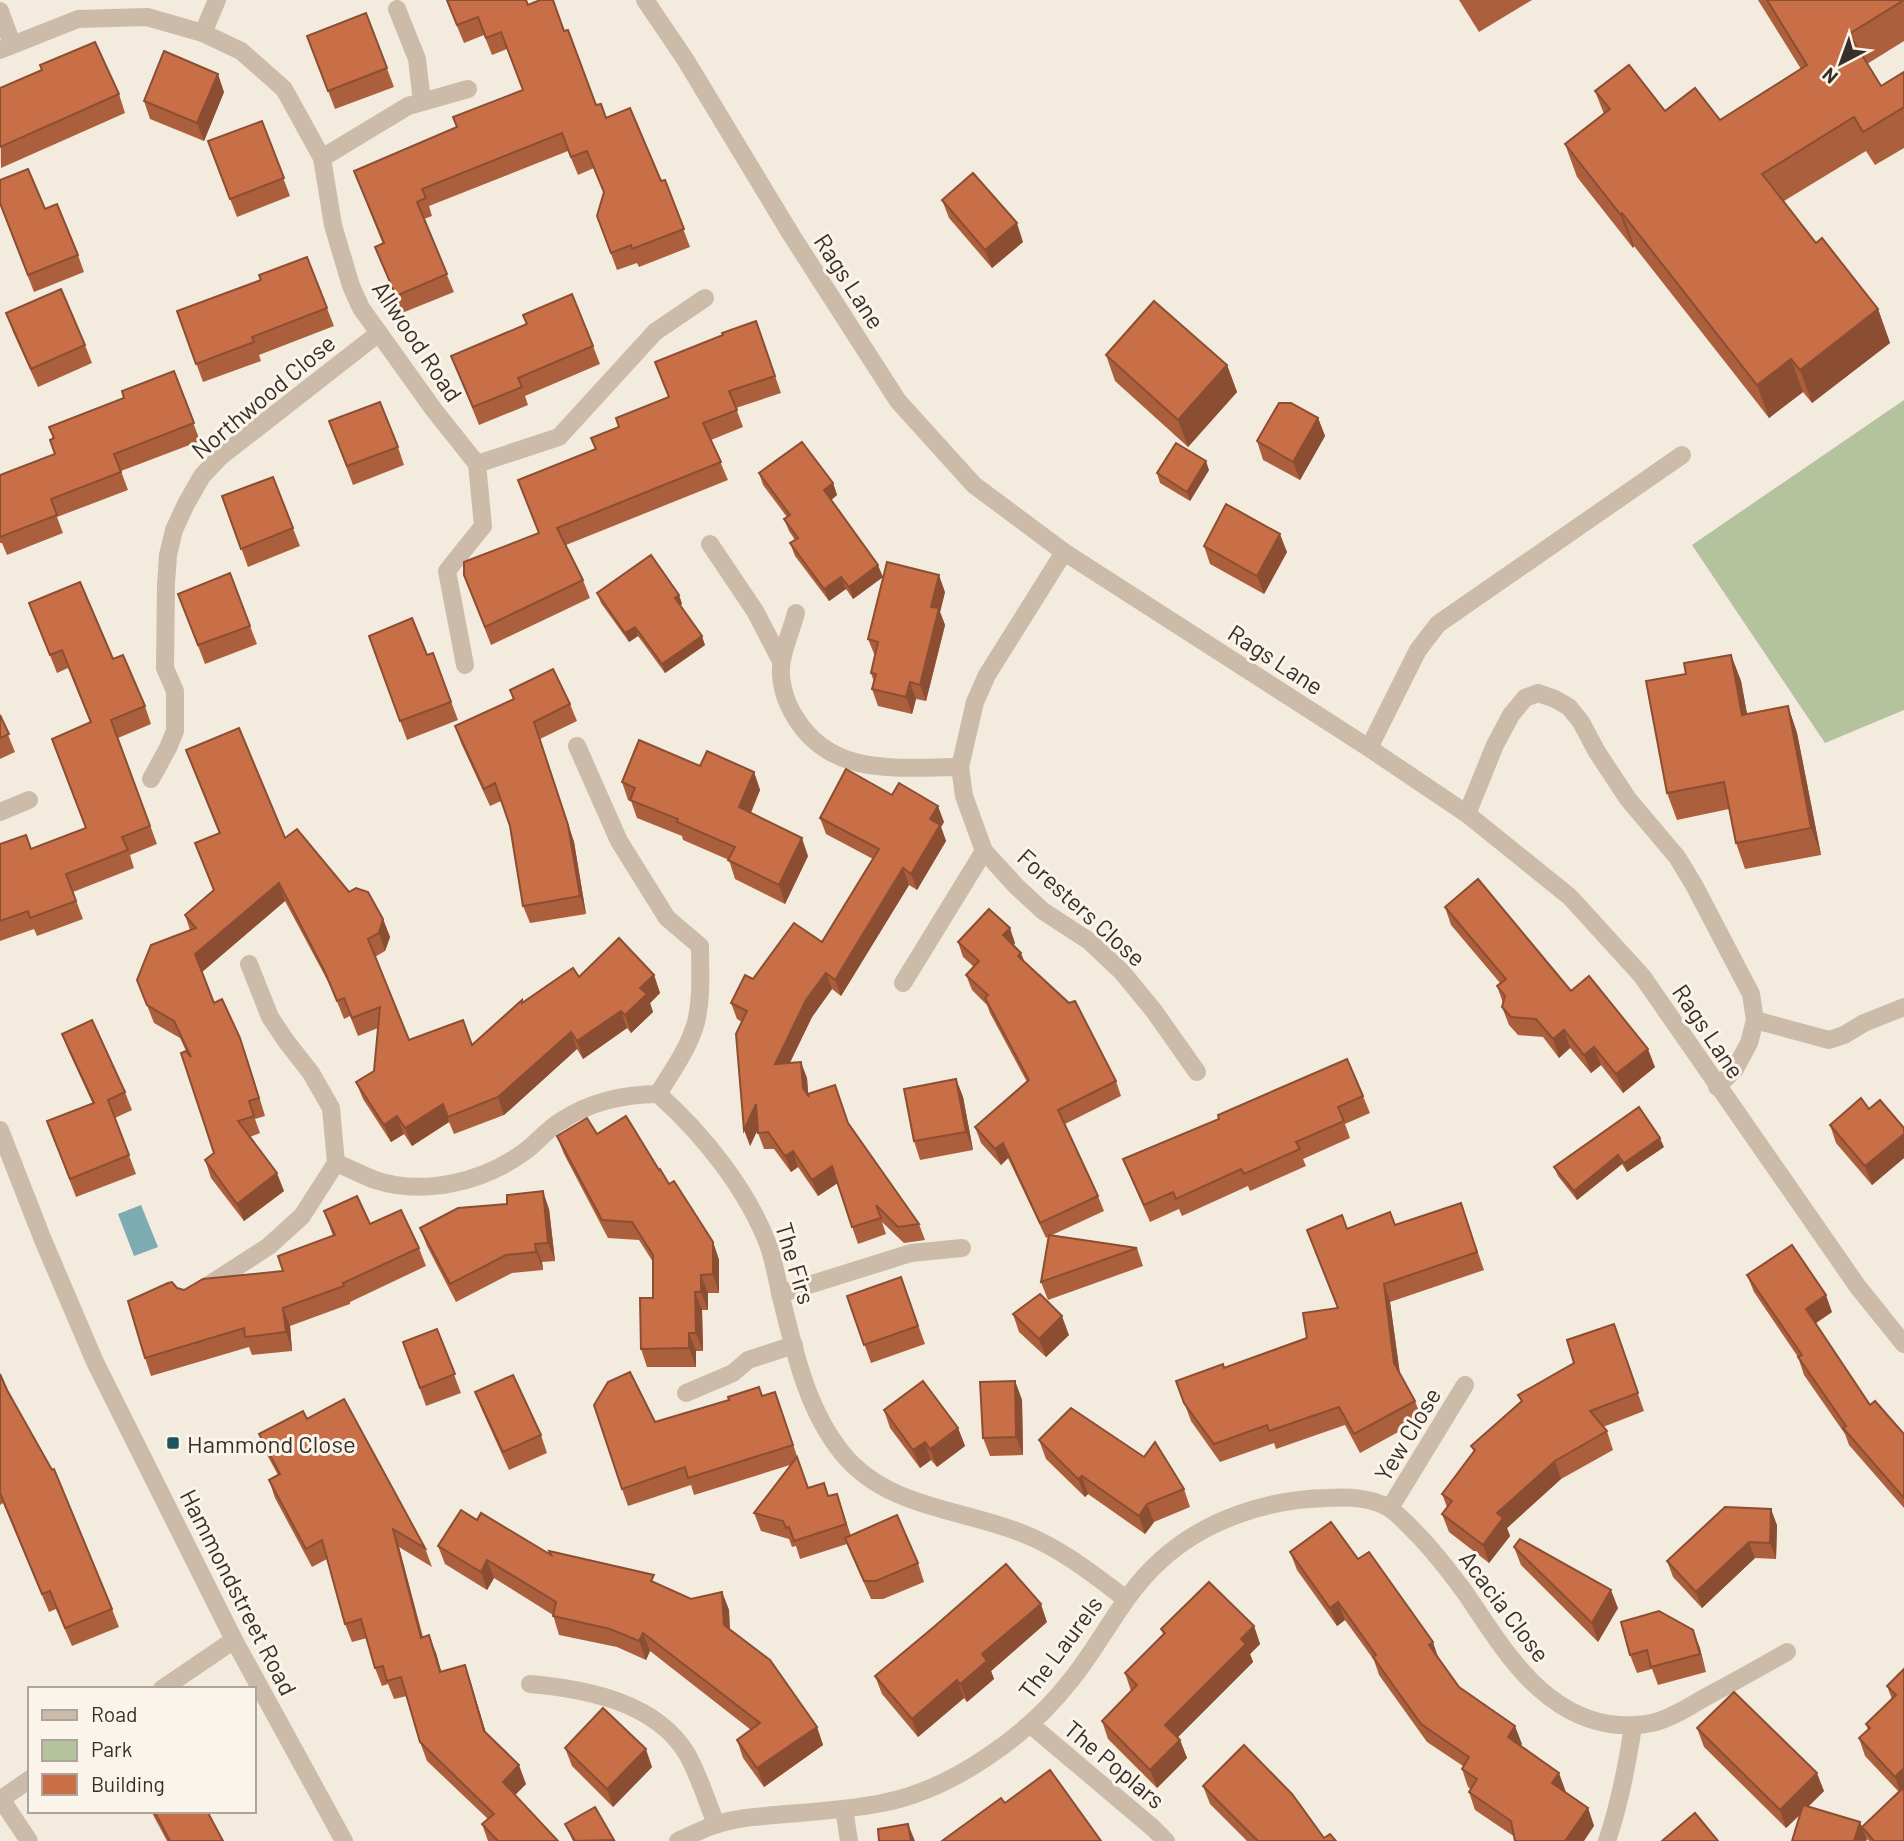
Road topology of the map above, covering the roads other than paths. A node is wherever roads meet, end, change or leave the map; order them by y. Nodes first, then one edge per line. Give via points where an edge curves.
1 (217, 0) edge
2 (645, 0) edge
3 (397, 9) dead end
4 (0, 11) edge
5 (203, 33) junction
6 (6, 47) edge
7 (468, 89) dead end
8 (422, 102) junction
9 (322, 159) junction
10 (705, 298) dead end
11 (379, 332) junction
12 (1682, 455) dead end
13 (477, 464) junction
14 (710, 544) dead end
15 (1063, 552) junction
16 (796, 613) dead end
17 (781, 661) junction
18 (466, 665) dead end
19 (578, 746) dead end
20 (1369, 748) junction
21 (961, 767) junction
22 (151, 779) dead end
23 (29, 800) dead end
24 (0, 812) edge
25 (1467, 814) junction
26 (984, 851) junction
27 (249, 964) dead end
28 (903, 983) dead end
29 (1904, 1007) edge
30 (1755, 1020) junction
31 (1197, 1072) dead end
32 (1717, 1087) junction
33 (658, 1094) junction
34 (0, 1129) edge
35 (336, 1163) junction
36 (962, 1248) dead end
37 (780, 1294) junction
38 (189, 1297) edge
39 (1904, 1344) edge
40 (794, 1345) junction
41 (1465, 1385) dead end
42 (685, 1393) dead end
43 (1390, 1508) junction
44 (1126, 1599) junction
45 (234, 1640) junction
46 (1787, 1653) dead end
47 (530, 1684) dead end
48 (165, 1687) edge
49 (1031, 1725) junction
50 (1633, 1726) junction
51 (28, 1780) edge
52 (1, 1799) edge
53 (844, 1809) junction
54 (716, 1824) junction
55 (29, 1841) edge
56 (344, 1841) edge
57 (678, 1841) edge
58 (849, 1841) edge
59 (1166, 1841) edge
60 (1607, 1841) edge

1 - 5 street
2 - 15 street, Rags Lane via 898,401 974,485
3 - 8 street via 417,59
4 - 6 street
5 - 6 street, Allwood Road via 147,17 78,19
5 - 9 street, Allwood Road via 241,51 284,89
7 - 8 street
8 - 9 street
9 - 11 street, Allwood Road via 345,267 361,307
10 - 13 street via 655,332 559,437
11 - 13 street, Allwood Road
11 - 22 street, Northwood Close via 220,457 202,476 174,530 168,555 165,668 175,691 175,731
12 - 20 street via 1438,624 1418,650
13 - 18 street via 483,526 447,571
14 - 17 street via 755,611
15 - 20 street, Rags Lane
15 - 21 street, Foresters Close via 987,675 975,702
16 - 17 street
17 - 21 street via 788,704 818,745 834,755 880,767
19 - 33 street via 619,841 667,918 700,946 696,1022
20 - 25 street, Rags Lane
21 - 26 street, Foresters Close via 964,796
23 - 24 street
25 - 30 street via 1495,744 1525,698 1538,693 1569,707 1628,799 1677,857 1694,885 1751,994
25 - 32 street, Rags Lane via 1570,897 1642,976
26 - 28 street
26 - 31 street, Foresters Close via 1044,911 1122,972
27 - 35 street via 270,1017 331,1108
29 - 30 street via 1829,1040
30 - 32 street via 1735,1069
32 - 39 street, Rags Lane via 1858,1287
33 - 35 street via 633,1094 585,1109 561,1121 503,1165 461,1181 405,1185 377,1180
33 - 37 street, The Firs via 708,1146 754,1212 770,1248
34 - 45 street, Hammondstreet Road via 95,1363
35 - 38 street via 302,1216 269,1246
36 - 37 street via 911,1253
37 - 40 street, The Firs
40 - 42 street via 748,1360 733,1373
40 - 44 street, The Firs via 804,1381 828,1433 845,1456 878,1484 915,1501 1024,1533 1054,1548
41 - 43 street, Yew Close
43 - 44 street, The Laurels via 1357,1498 1269,1504 1186,1541 1158,1562
43 - 50 street, Acacia Close via 1430,1547 1507,1655 1537,1688 1577,1715
44 - 49 street, The Laurels via 1072,1679
45 - 48 street
45 - 56 street, Hammondstreet Road
46 - 50 street, Acacia Close via 1657,1722
47 - 54 street via 598,1696 653,1719 687,1755
49 - 53 street, The Laurels via 951,1778 885,1803
49 - 59 street, The Poplars
50 - 60 street
51 - 52 street
52 - 55 street
53 - 54 street, The Laurels
53 - 58 street
54 - 57 street, The Laurels

